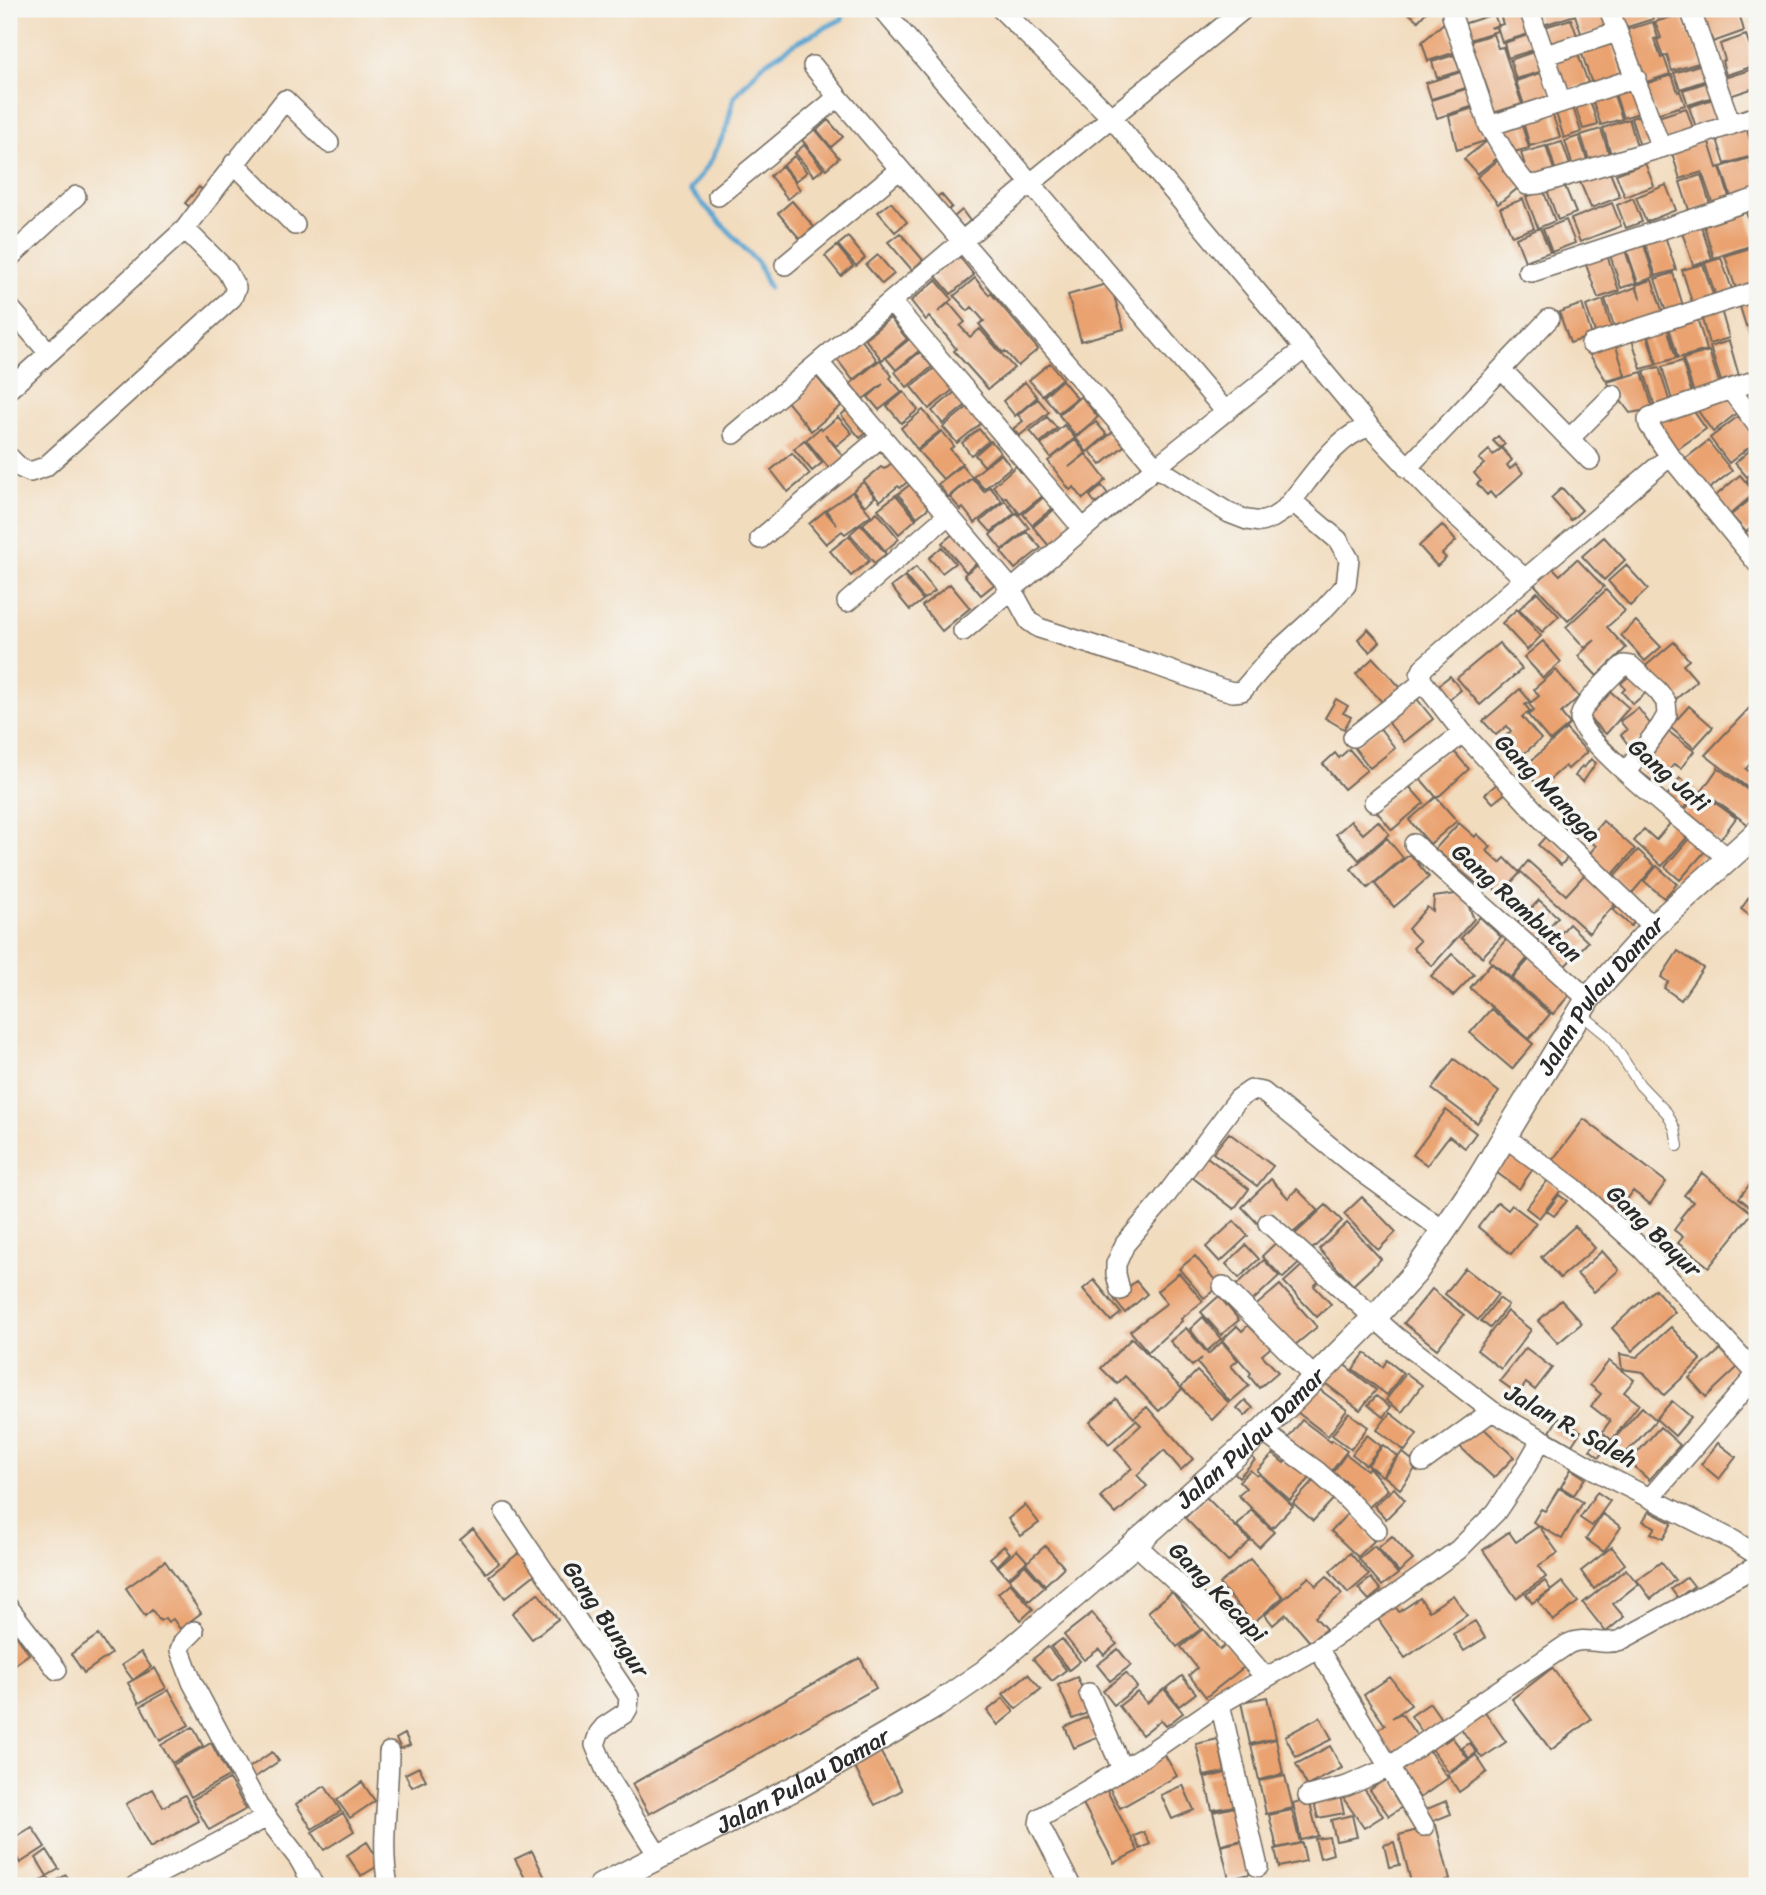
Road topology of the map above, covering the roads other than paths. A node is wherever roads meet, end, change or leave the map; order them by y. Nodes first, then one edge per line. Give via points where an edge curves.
1 (882, 9) edge
2 (1001, 9) edge
3 (1244, 9) edge
4 (1454, 9) edge
5 (1529, 9) edge
6 (1609, 9) edge
7 (1690, 9) edge
8 (1617, 32) junction
9 (1546, 55) junction
10 (813, 66) dead end
11 (1636, 78) junction
12 (838, 97) junction
13 (1561, 103) junction
14 (1757, 116) edge
15 (1111, 117) junction
16 (1731, 125) junction
17 (1489, 126) junction
18 (329, 143) dead end
19 (1661, 148) junction
20 (234, 163) junction
21 (900, 169) junction
22 (1031, 183) junction
23 (76, 196) dead end
24 (718, 196) dead end
25 (1755, 205) edge
26 (295, 225) dead end
27 (185, 229) junction
28 (962, 241) junction
29 (9, 258) edge
30 (785, 265) dead end
31 (1528, 271) dead end
32 (1757, 291) edge
33 (891, 302) junction
34 (9, 307) edge
35 (1549, 319) dead end
36 (1591, 344) dead end
37 (1305, 348) junction
38 (49, 354) junction
39 (819, 363) junction
40 (1502, 370) junction
41 (1757, 380) edge
42 (9, 389) edge
43 (1730, 389) junction
44 (1613, 394) dead end
45 (1226, 412) junction
46 (1757, 425) edge
47 (1370, 427) junction
48 (734, 434) dead end
49 (881, 437) junction
50 (1569, 439) junction
51 (1670, 456) junction
52 (9, 459) edge
53 (1591, 460) dead end
54 (1156, 467) junction
55 (1407, 468) junction
56 (1292, 501) junction
57 (948, 515) junction
58 (1083, 530) junction
59 (760, 539) dead end
60 (1757, 563) edge
61 (1525, 579) junction
62 (1012, 590) junction
63 (847, 602) dead end
64 (962, 631) dead end
65 (1422, 677) junction
66 (1463, 733) junction
67 (1353, 737) dead end
68 (1626, 772) junction
69 (1374, 802) dead end
70 (1757, 833) edge
71 (1414, 844) dead end
72 (1729, 859) junction
73 (1653, 927) junction
74 (1583, 1006) junction
75 (1504, 1137) junction
76 (1678, 1146) dead end
77 (1268, 1223) dead end
78 (1444, 1231) junction
79 (1223, 1286) dead end
80 (1119, 1290) dead end
81 (1375, 1317) junction
82 (1757, 1374) edge
83 (1315, 1378) junction
84 (1492, 1411) junction
85 (1262, 1431) junction
86 (1541, 1440) junction
87 (1422, 1462) dead end
88 (1651, 1497) junction
89 (505, 1513) dead end
90 (1377, 1530) dead end
91 (1135, 1544) junction
92 (1757, 1555) edge
93 (1757, 1566) edge
94 (9, 1608) edge
95 (194, 1631) dead end
96 (1318, 1648) junction
97 (57, 1670) dead end
98 (1265, 1677) junction
99 (1089, 1693) dead end
100 (1220, 1704) junction
101 (389, 1752) dead end
102 (1388, 1768) junction
103 (1122, 1769) junction
104 (1308, 1796) dead end
105 (267, 1817) junction
106 (1424, 1826) dead end
107 (659, 1857) junction
108 (1258, 1867) dead end
109 (136, 1886) edge
110 (314, 1886) edge
111 (388, 1886) edge
112 (604, 1886) edge
113 (1071, 1886) edge

1 - 22 street
2 - 15 street
3 - 15 street
4 - 17 street via 1452,16
5 - 9 street
6 - 8 street
7 - 16 street
8 - 9 street
8 - 11 street
9 - 13 street
10 - 12 street
11 - 13 street
11 - 19 street
12 - 21 street
12 - 24 street
13 - 17 street
14 - 16 street
15 - 22 street
15 - 37 street
16 - 19 street
17 - 19 street via 1527,185
18 - 20 street via 285,100
20 - 26 street
20 - 27 street
21 - 28 street
21 - 30 street
22 - 28 street
22 - 45 street
23 - 29 street
25 - 31 street
27 - 38 street
27 - 52 street via 227,271 236,288 232,298 45,467 30,472
28 - 33 street
28 - 54 street
32 - 36 street
33 - 39 street
33 - 58 street
34 - 38 street
35 - 40 street
37 - 45 street
37 - 47 street
38 - 42 street
39 - 48 street
39 - 49 street
40 - 50 street
40 - 55 street
41 - 43 street
43 - 46 street
43 - 51 street via 1650,417 1649,425
44 - 50 street
45 - 54 street
47 - 55 street
47 - 56 street via 1336,446
49 - 57 street
49 - 59 street
50 - 53 street
51 - 60 street
51 - 61 street
54 - 56 street via 1247,520 1272,518
54 - 58 street
55 - 61 street
56 - 62 street via 1338,540 1349,559 1346,585 1242,691 1222,689 1039,628 1029,621
57 - 62 street
57 - 63 street
58 - 62 street
61 - 65 street via 1424,667
62 - 64 street
65 - 66 street, Gang Mangga
65 - 67 street
66 - 69 street
66 - 73 street, Gang Mangga via 1552,830
68 - 68 street, Gang Jati via 1667,715 1666,702 1658,691 1624,665 1587,704 1580,721
68 - 72 street, Gang Jati
70 - 72 street, Jalan Pulau Damar
71 - 74 street, Gang Rambutan
72 - 73 street, Jalan Pulau Damar
73 - 74 street, Jalan Pulau Damar
74 - 75 street, Jalan Pulau Damar
74 - 76 lane via 1640,1085 1667,1113
75 - 78 street, Jalan Pulau Damar
75 - 82 street, Gang Bayur via 1574,1188 1643,1249
77 - 81 street, Jalan R. Saleh
78 - 80 street via 1263,1092 1251,1090 1238,1099 1125,1244 1116,1264
78 - 81 street, Jalan Pulau Damar via 1415,1273
79 - 83 street
81 - 83 street, Jalan Pulau Damar
81 - 84 street, Jalan R. Saleh
82 - 88 street
83 - 85 street, Jalan Pulau Damar
84 - 86 street, Jalan R. Saleh
84 - 87 street
85 - 90 street via 1318,1472
85 - 91 street, Jalan Pulau Damar
86 - 88 street, Jalan R. Saleh
86 - 96 street via 1496,1512 1458,1550
88 - 92 street, Jalan R. Saleh
89 - 107 street, Gang Bungur via 629,1697 625,1713 604,1727 596,1745 610,1778
91 - 98 street, Gang Kecapi via 1211,1614
91 - 107 street, Jalan Pulau Damar via 1005,1656 937,1705 795,1788
93 - 102 street via 1620,1640 1608,1644 1581,1639 1568,1644
94 - 97 street
95 - 105 street via 182,1645 181,1657
96 - 98 street
96 - 102 street
98 - 100 street
99 - 103 street
100 - 103 street
100 - 108 street
101 - 111 street via 384,1844
102 - 104 street via 1348,1786
102 - 106 street
103 - 113 street via 1038,1819
105 - 109 street
105 - 110 street
107 - 112 street, Jalan Pulau Damar

